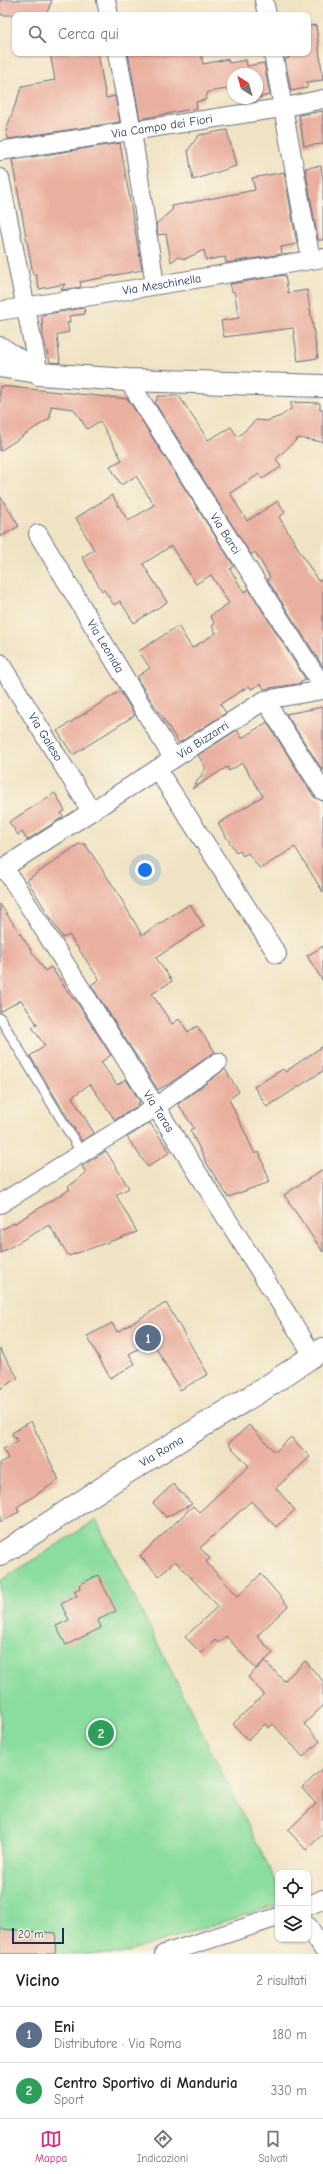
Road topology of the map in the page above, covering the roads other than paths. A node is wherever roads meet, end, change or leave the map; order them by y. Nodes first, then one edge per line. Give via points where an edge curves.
1 (106, 0) edge
2 (264, 0) edge
3 (108, 12) edge
4 (266, 12) edge
5 (118, 56) edge
6 (273, 56) edge
7 (323, 99) edge
8 (282, 108) junction
9 (132, 131) junction
10 (0, 151) edge
11 (0, 178) edge
12 (317, 259) edge
13 (155, 285) junction
14 (25, 306) junction
15 (0, 310) edge
16 (0, 348) edge
17 (0, 368) edge
18 (39, 374) junction
19 (128, 380) junction
20 (323, 386) edge
21 (38, 534) dead end
22 (0, 663) edge
23 (323, 688) edge
24 (265, 700) junction
25 (173, 758) junction
26 (157, 769) junction
27 (323, 792) edge
28 (91, 811) junction
29 (2, 869) edge
30 (277, 954) dead end
31 (0, 1018) edge
32 (218, 1062) dead end
33 (156, 1107) junction
34 (82, 1152) junction
35 (0, 1204) edge
36 (318, 1352) edge
37 (0, 1555) edge
38 (323, 1899) edge
39 (311, 1905) edge
40 (275, 1918) edge
41 (311, 1931) edge
42 (323, 1949) edge
43 (164, 1954) edge

1 - 3 street
2 - 4 street
5 - 9 street
6 - 8 street
7 - 8 street, Via Campo dei Fiori
8 - 9 street, Via Campo dei Fiori
8 - 12 street
9 - 10 street, Via Campo dei Fiori
9 - 13 street
11 - 14 street
12 - 13 street, Via Meschinella
13 - 14 street, Via Meschinella
14 - 15 street, Via Meschinella
14 - 18 street
16 - 18 street
17 - 18 street
18 - 19 street
19 - 20 street
19 - 23 street, Via Barci
21 - 25 street, Via Leonida
22 - 28 street, Via Galeso
23 - 24 street, Via Bizzarri
24 - 25 street, Via Bizzarri
24 - 27 street
25 - 26 street, Via Bizzarri
26 - 28 street, Via Bizzarri
26 - 30 street
28 - 29 street, Via Bizzarri
29 - 33 street, Via Taras
31 - 34 lane
32 - 33 street
33 - 34 street
33 - 36 street, Via Taras
34 - 35 street
36 - 37 street, Via Roma
38 - 39 street
40 - 43 street
41 - 42 street

